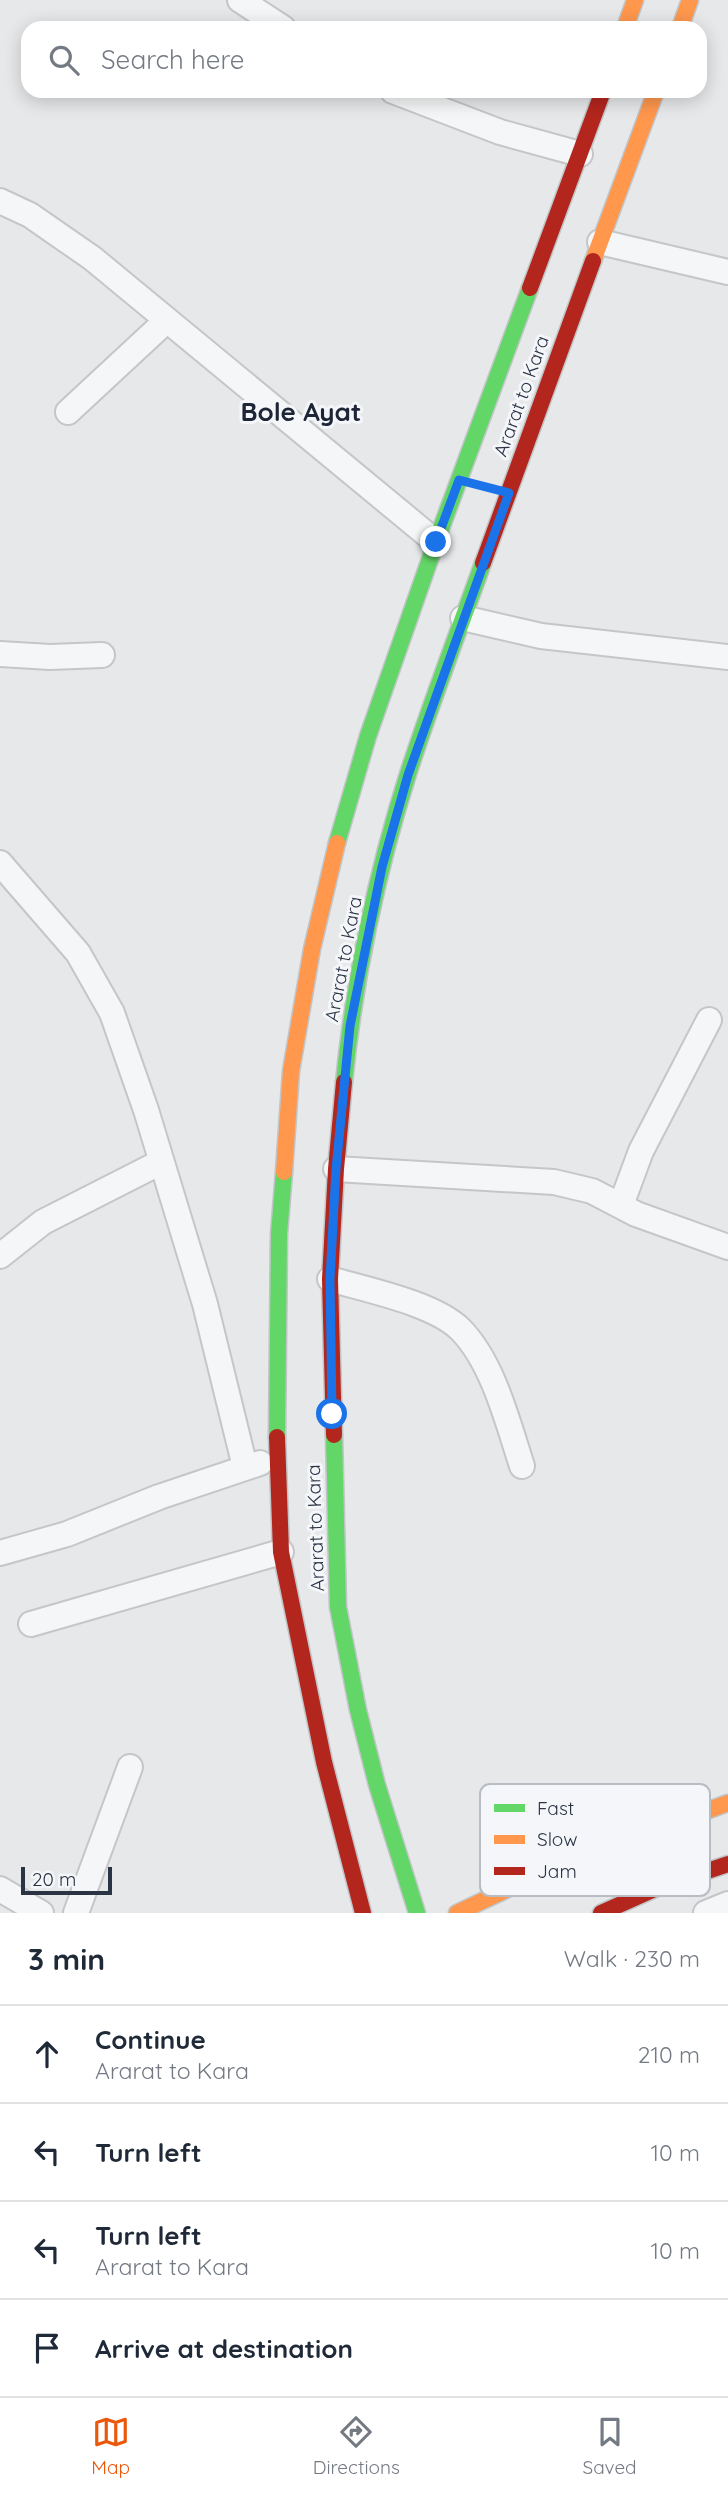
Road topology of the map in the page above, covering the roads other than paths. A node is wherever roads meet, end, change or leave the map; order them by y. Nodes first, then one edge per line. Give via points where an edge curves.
1 (240, 0) edge
2 (635, 0) edge
3 (690, 0) edge
4 (272, 21) edge
5 (628, 21) edge
6 (682, 21) edge
7 (411, 98) edge
8 (600, 98) edge
9 (653, 98) edge
10 (580, 155) junction
11 (0, 201) edge
12 (600, 242) junction
13 (728, 272) edge
14 (166, 321) junction
15 (68, 412) dead end
16 (436, 542) junction
17 (463, 618) junction
18 (0, 654) edge
19 (102, 655) dead end
20 (728, 657) edge
21 (0, 863) edge
22 (709, 1020) dead end
23 (161, 1162) junction
24 (336, 1169) junction
25 (621, 1205) junction
26 (728, 1247) edge
27 (0, 1256) edge
28 (330, 1279) junction
29 (277, 1457) junction
30 (522, 1466) dead end
31 (245, 1468) junction
32 (281, 1552) junction
33 (0, 1553) edge
34 (31, 1624) dead end
35 (130, 1768) dead end
36 (728, 1803) edge
37 (710, 1810) edge
38 (728, 1864) edge
39 (710, 1870) edge
40 (0, 1889) edge
41 (493, 1896) edge
42 (639, 1896) edge
43 (728, 1904) edge
44 (41, 1913) edge
45 (76, 1913) edge
46 (363, 1913) edge
47 (417, 1913) edge
48 (457, 1913) edge
49 (601, 1913) edge
50 (706, 1913) edge

1 - 4 street
2 - 5 main road
3 - 6 main road
7 - 10 street via 500,132
8 - 10 main road, Ararat to Kara
9 - 12 main road, Ararat to Kara
10 - 16 main road, Ararat to Kara via 465,481
11 - 14 street via 30,215 92,258
12 - 13 street
12 - 17 main road, Ararat to Kara via 503,492
14 - 15 street
14 - 16 street
16 - 29 main road, Ararat to Kara via 342,825 302,1003 291,1071 279,1234
17 - 20 street via 541,636
17 - 24 main road, Ararat to Kara via 408,775 382,867 350,1026
18 - 19 street
21 - 23 street via 78,953 111,1013
22 - 25 street via 641,1151
23 - 27 street via 43,1222
23 - 31 street via 205,1304
24 - 25 street via 554,1182 592,1191
24 - 28 main road, Ararat to Kara
25 - 26 street
28 - 30 street via 425,1308 459,1328 490,1377
28 - 47 main road, Ararat to Kara via 338,1607 377,1785
29 - 31 street
29 - 32 main road, Ararat to Kara
31 - 33 street via 66,1534
32 - 34 street
32 - 46 main road, Ararat to Kara via 324,1762
35 - 45 street
36 - 37 main road
38 - 39 main road
40 - 44 street
41 - 48 main road
42 - 49 main road
43 - 50 street

